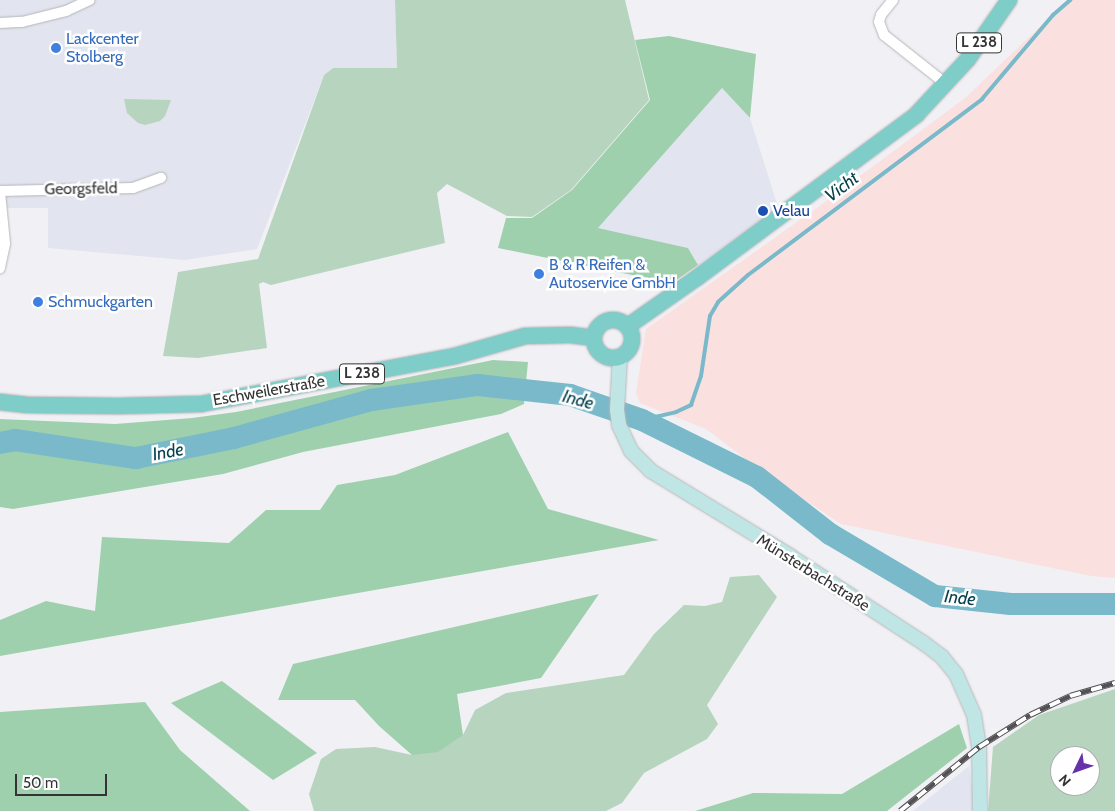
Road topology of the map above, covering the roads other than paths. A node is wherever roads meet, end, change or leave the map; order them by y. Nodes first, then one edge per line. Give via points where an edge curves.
1 (90, 0) edge
2 (893, 0) edge
3 (1009, 0) edge
4 (0, 23) edge
5 (946, 84) junction
6 (161, 178) dead end
7 (0, 192) edge
8 (0, 268) edge
9 (628, 326) junction
10 (594, 338) junction
11 (620, 356) junction
12 (0, 402) edge
13 (980, 811) edge

1 - 4 street via 66,11 22,22
2 - 5 street via 880,15 884,35
3 - 5 main road, L 238
5 - 9 main road, L 238 via 889,137
6 - 7 street, Georgsfeld via 133,188
7 - 8 street via 5,244
9 - 10 main road via 616,319 608,320 599,325
9 - 11 main road via 632,342 630,349
10 - 11 main road via 601,354 614,358
10 - 12 main road, Eschweilerstraße / L 238 via 525,336 455,356 201,404 118,406
11 - 13 main road, Münsterbachstraße via 619,425 626,443 651,471 814,571 942,657 964,688 974,715 980,747

